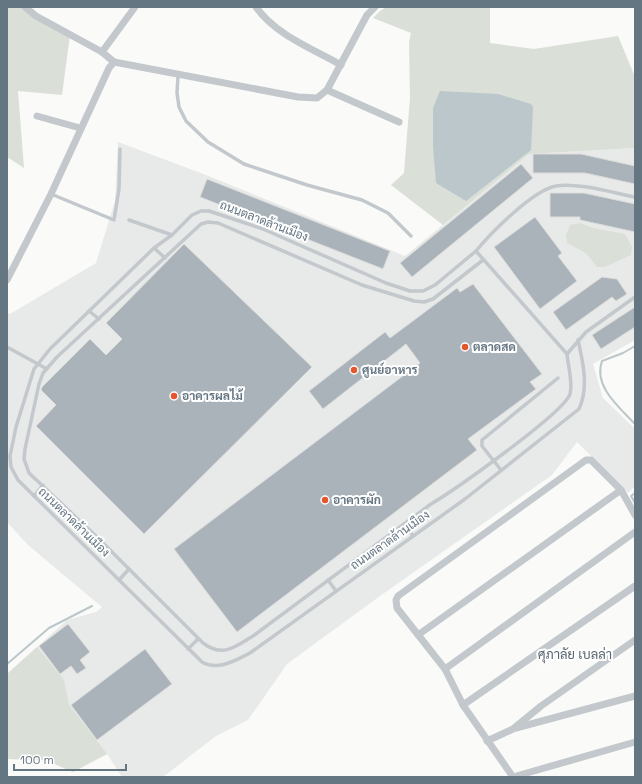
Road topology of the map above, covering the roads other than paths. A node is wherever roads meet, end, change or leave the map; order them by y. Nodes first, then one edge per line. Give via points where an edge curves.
1 (26, 7) edge
2 (135, 7) edge
3 (256, 7) edge
4 (375, 7) edge
5 (102, 52) junction
6 (114, 62) junction
7 (341, 65) junction
8 (178, 76) junction
9 (327, 90) junction
10 (37, 116) dead end
11 (399, 122) dead end
12 (80, 128) junction
13 (120, 149) dead end
14 (51, 194) junction
15 (635, 197) edge
16 (129, 220) dead end
17 (172, 235) junction
18 (411, 236) dead end
19 (154, 248) junction
20 (476, 252) junction
21 (165, 258) junction
22 (483, 260) junction
23 (7, 280) edge
24 (635, 297) edge
25 (89, 311) junction
26 (99, 319) junction
27 (578, 340) junction
28 (7, 347) edge
29 (567, 354) junction
30 (39, 363) junction
31 (47, 369) junction
32 (558, 378) dead end
33 (493, 461) junction
34 (501, 470) junction
35 (42, 485) junction
36 (621, 490) junction
37 (34, 496) junction
38 (635, 515) edge
39 (404, 524) junction
40 (635, 532) edge
41 (413, 536) junction
42 (129, 569) junction
43 (119, 580) junction
44 (328, 580) junction
45 (635, 586) edge
46 (336, 590) junction
47 (418, 635) junction
48 (198, 639) junction
49 (635, 640) edge
50 (188, 649) junction
51 (445, 670) junction
52 (635, 696) edge
53 (463, 705) junction
54 (513, 729) junction
55 (487, 741) junction
56 (635, 742) edge
57 (513, 777) edge

1 - 5 street via 43,20
2 - 5 street
3 - 7 street via 265,20 280,31
4 - 7 street via 367,15
5 - 6 street
6 - 8 street
6 - 12 street
7 - 9 street
8 - 9 street via 298,97 317,98
8 - 18 lane via 179,107 186,121 208,142 244,164 362,200 388,213
9 - 11 street
10 - 12 street
12 - 14 street
13 - 14 lane via 114,220
14 - 23 street
15 - 20 lane, ถนนตลาดล้านเมือง via 575,186 544,189 494,230
16 - 17 lane
17 - 19 lane, ถนนตลาดล้านเมือง
17 - 20 lane, ถนนตลาดล้านเมือง via 192,215 201,211 216,212 410,291 423,291 435,285
19 - 21 lane
19 - 25 lane, ถนนตลาดล้านเมือง
20 - 22 lane
21 - 22 lane, ถนนตลาดล้านเมือง via 202,224 208,222 362,285 424,302 433,299
21 - 26 lane, ถนนตลาดล้านเมือง
22 - 29 lane
24 - 27 lane
25 - 26 lane
25 - 30 lane, ถนนตลาดล้านเมือง
26 - 31 lane, ถนนตลาดล้านเมือง
27 - 29 lane
27 - 34 lane, ถนนตลาดล้านเมือง via 584,386 583,401 579,409
28 - 30 lane
29 - 33 lane, ถนนตลาดล้านเมือง via 570,382 568,396 563,405
30 - 31 lane
30 - 37 lane, ถนนตลาดล้านเมือง via 29,383 10,456 11,467 18,480
31 - 35 lane, ถนนตลาดล้านเมือง via 39,384 24,449 24,459 30,473
32 - 33 lane via 482,440 482,446
33 - 34 lane
33 - 39 lane, ถนนตลาดล้านเมือง
34 - 41 lane, ถนนตลาดล้านเมือง
35 - 37 lane
35 - 42 lane, ถนนตลาดล้านเมือง
36 - 38 street
36 - 47 street
36 - 47 street via 598,465 586,460 534,496 398,596 397,608
37 - 43 lane, ถนนตลาดล้านเมือง
39 - 41 lane
39 - 44 lane, ถนนตลาดล้านเมือง
40 - 51 street
41 - 46 lane, ถนนตลาดล้านเมือง
42 - 43 lane
42 - 48 lane, ถนนตลาดล้านเมือง
43 - 50 lane, ถนนตลาดล้านเมือง
44 - 46 lane
44 - 48 lane, ถนนตลาดล้านเมือง via 253,636 231,648 221,651 211,649
45 - 53 street
46 - 50 lane, ถนนตลาดล้านเมือง via 250,653 229,663 208,665
47 - 51 street
48 - 50 lane
49 - 54 street via 541,706
51 - 53 street
52 - 54 street
53 - 55 street
54 - 55 street
55 - 57 street
56 - 57 street

